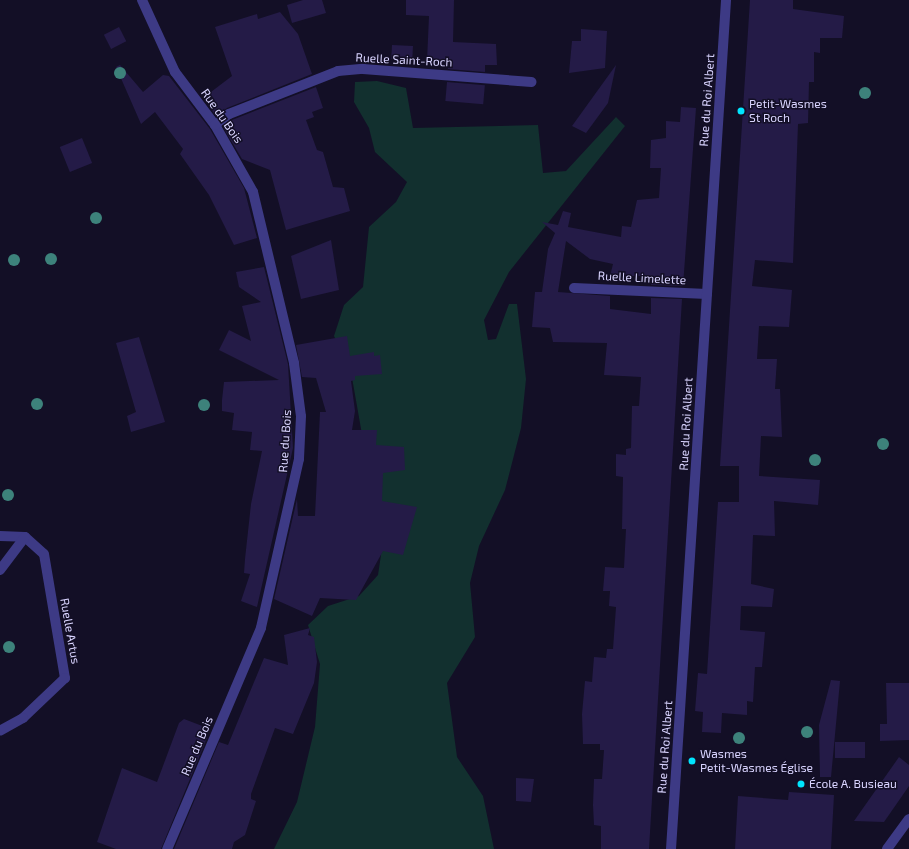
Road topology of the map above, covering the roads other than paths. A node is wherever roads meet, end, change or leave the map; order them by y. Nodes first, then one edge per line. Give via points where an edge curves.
1 (142, 0) edge
2 (726, 0) edge
3 (531, 82) dead end
4 (215, 125) junction
5 (574, 288) dead end
6 (707, 294) junction
7 (0, 536) edge
8 (25, 537) junction
9 (0, 570) edge
10 (0, 731) edge
11 (909, 819) edge
12 (167, 849) edge
13 (671, 849) edge
14 (887, 849) edge

1 - 4 street, Rue du Bois via 175,72
2 - 6 street, Rue du Roi Albert
3 - 4 street, Ruelle Saint-Roch via 363,69 338,71 229,114
4 - 12 street, Rue du Bois via 244,172 260,212 294,363 302,416 299,459 261,628
5 - 6 street, Ruelle Limelette
6 - 13 street, Rue du Roi Albert
7 - 8 street
8 - 9 street
8 - 10 street, Ruelle Artus via 44,554 65,678 23,718
11 - 14 street

